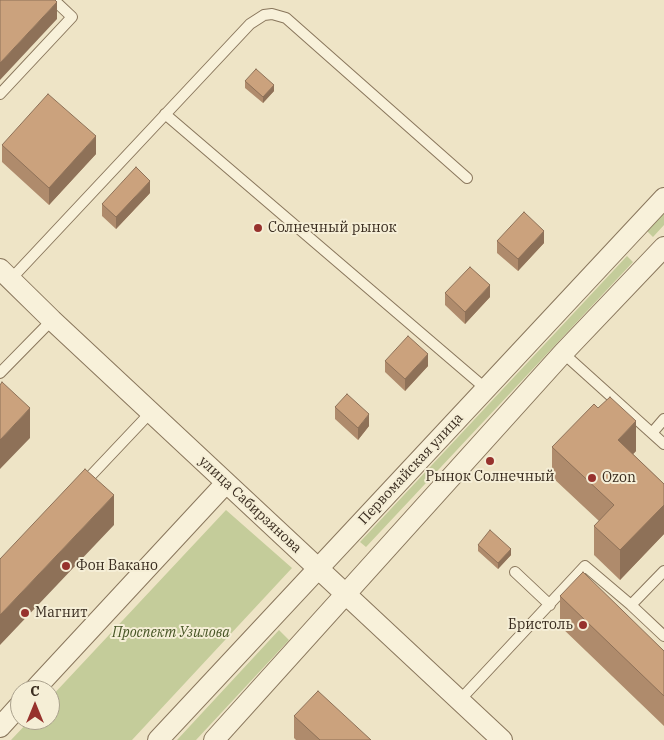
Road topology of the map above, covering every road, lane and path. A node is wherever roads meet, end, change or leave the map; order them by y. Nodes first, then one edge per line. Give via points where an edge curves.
1 (54, 0) edge
2 (0, 94) edge
3 (165, 114) junction
4 (467, 178) dead end
5 (664, 198) edge
6 (622, 244) junction
7 (664, 248) edge
8 (646, 266) junction
9 (5, 274) edge
10 (52, 320) junction
11 (563, 353) junction
12 (0, 373) edge
13 (486, 388) junction
14 (151, 412) junction
15 (664, 419) edge
16 (652, 433) junction
17 (664, 444) edge
18 (226, 483) junction
19 (78, 490) edge
20 (318, 569) junction
21 (664, 571) edge
22 (515, 572) dead end
23 (346, 594) junction
24 (550, 604) junction
25 (632, 605) junction
26 (664, 636) edge
27 (43, 680) edge
28 (460, 700) junction
29 (10, 716) edge
30 (0, 727) edge
31 (158, 740) edge
32 (214, 740) edge
33 (502, 740) edge

1 - 2 lane via 72,17
3 - 4 lane via 250,24 272,14 286,18
3 - 9 lane
3 - 13 lane
5 - 6 street, Первомайская улица
6 - 8 street
6 - 13 street, Первомайская улица
7 - 8 street
8 - 11 street
9 - 10 street, улица Сабирзянова
10 - 12 lane
10 - 14 street, улица Сабирзянова
11 - 16 lane
11 - 23 street
13 - 20 street, Первомайская улица
14 - 18 street, улица Сабирзянова
14 - 19 lane
15 - 16 lane
16 - 17 lane
18 - 20 street, улица Сабирзянова
18 - 27 street
20 - 23 street, улица Сабирзянова
20 - 31 street, Первомайская улица
21 - 25 lane
22 - 24 lane
23 - 28 street, улица Сабирзянова
23 - 32 street
24 - 25 lane via 585,566
24 - 28 lane
25 - 26 lane
28 - 33 street, улица Сабирзянова
29 - 30 street

